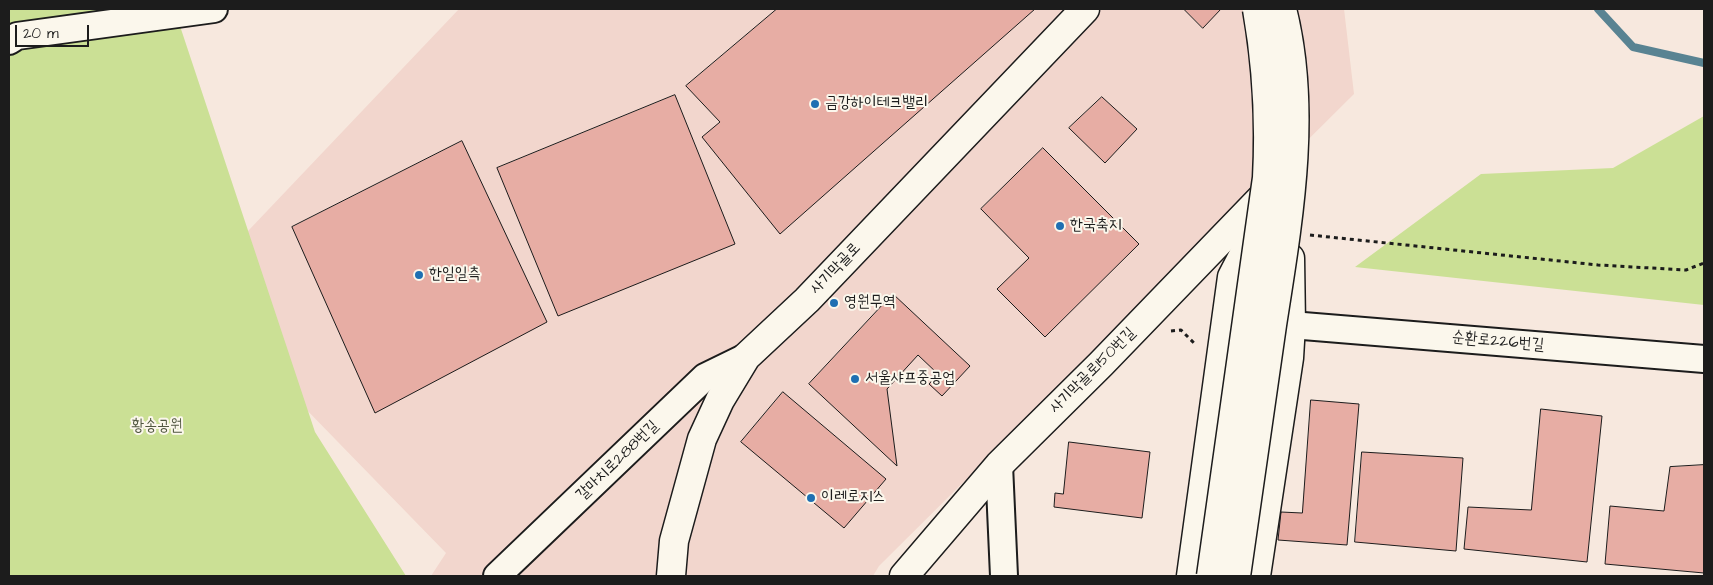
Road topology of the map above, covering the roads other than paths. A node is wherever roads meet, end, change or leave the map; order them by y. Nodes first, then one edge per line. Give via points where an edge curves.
1 (214, 9) edge
2 (1085, 9) edge
3 (1257, 9) edge
4 (1275, 9) edge
5 (1282, 9) edge
6 (9, 41) edge
7 (1288, 171) junction
8 (1292, 325) junction
9 (746, 356) junction
10 (1704, 359) edge
11 (998, 465) junction
12 (497, 576) edge
13 (671, 576) edge
14 (904, 576) edge
15 (1004, 576) edge
16 (1191, 576) edge
17 (1211, 576) edge
18 (1236, 576) edge
19 (1256, 576) edge

1 - 6 street via 17,36
2 - 9 main road, 사기막골로 via 814,292
3 - 17 main road, bridge via 1267,77 1267,178
4 - 7 main road via 1284,46
5 - 18 main road, bridge via 1291,59 1294,107 1292,163 1286,233
7 - 8 main road
7 - 11 main road, 사기막골로150번길
7 - 16 main road via 1232,277
8 - 10 street, 순환로226번길
8 - 19 main road
9 - 12 street, 갈마치로288번길 via 705,377
9 - 13 main road, 사기막골로 via 702,439 674,541
11 - 14 main road, 사기막골로150번길
11 - 15 street

